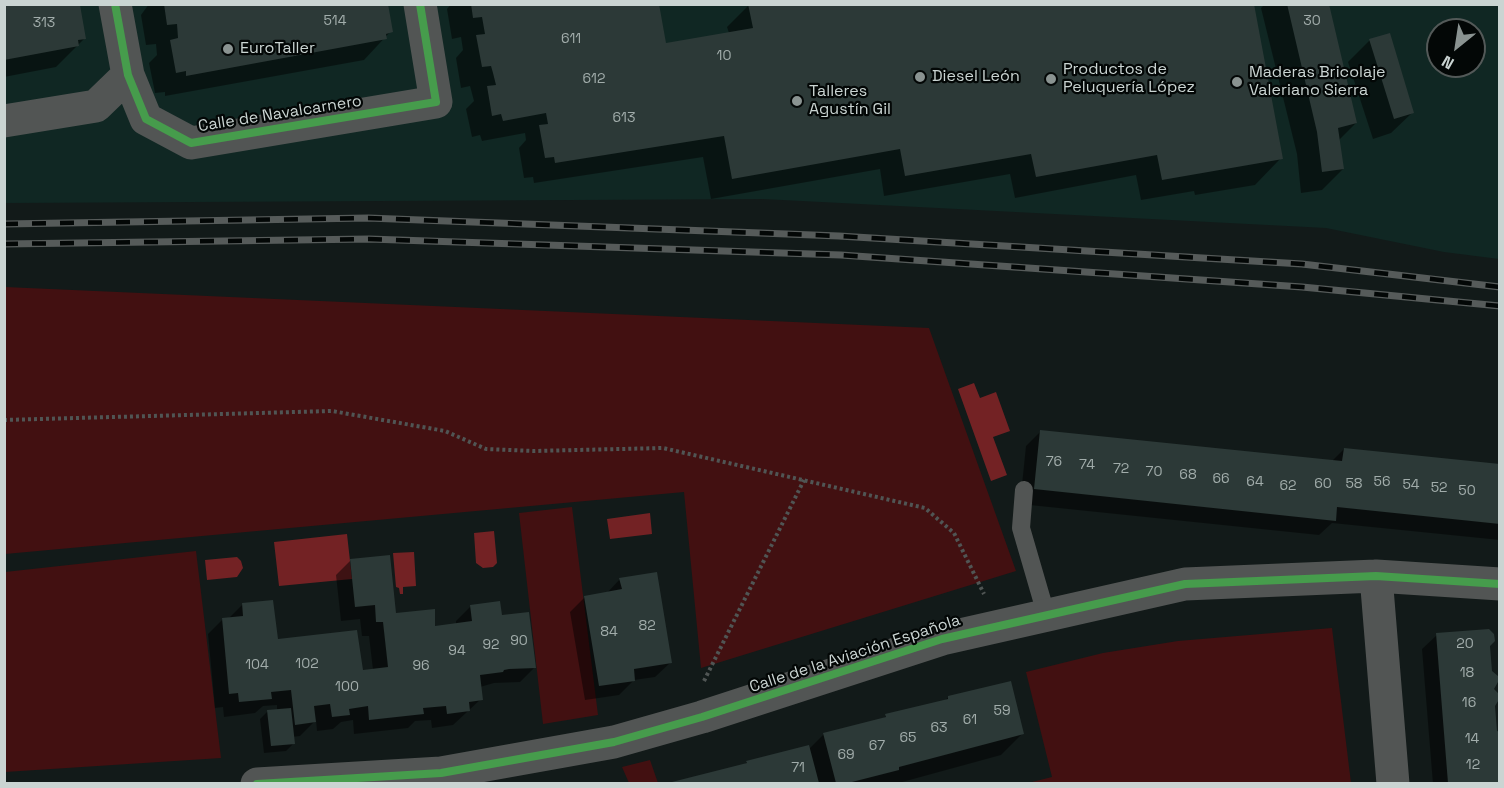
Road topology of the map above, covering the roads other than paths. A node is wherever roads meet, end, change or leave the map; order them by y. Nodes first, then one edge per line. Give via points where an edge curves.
1 (115, 4) edge
2 (420, 4) edge
3 (128, 75) junction
4 (4, 120) edge
5 (1024, 490) dead end
6 (1376, 576) junction
7 (1500, 584) edge
8 (1046, 614) junction
9 (444, 778) edge
10 (257, 783) edge
11 (1393, 783) edge

1 - 3 street, Calle de Navalcarnero
2 - 3 street, Calle de Navalcarnero via 436,102 191,143 146,119
3 - 4 street via 96,106
5 - 8 lane via 1022,528
6 - 7 street, Calle de la Aviación Española
6 - 8 street, Calle de la Aviación Española via 1185,584
6 - 11 street
8 - 9 street, Calle de la Aviación Española via 942,639 614,742
9 - 10 street, Calle de la Aviación Española

